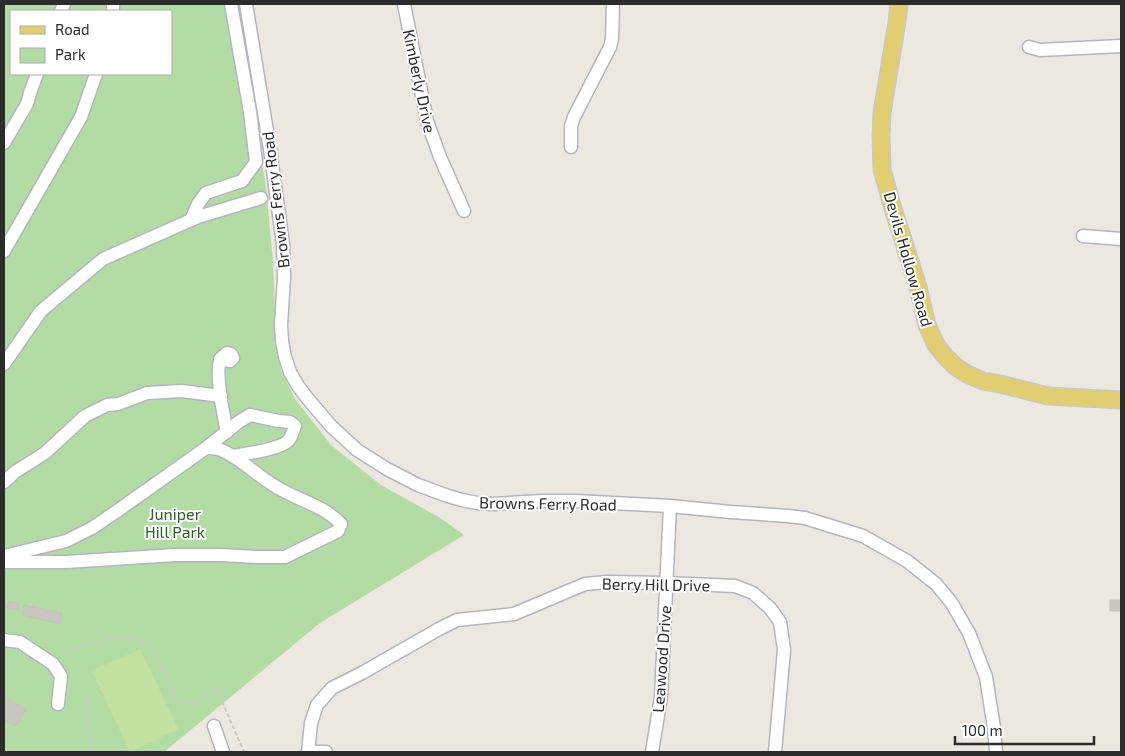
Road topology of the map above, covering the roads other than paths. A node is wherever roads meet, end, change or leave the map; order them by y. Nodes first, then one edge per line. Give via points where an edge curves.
1 (231, 4) edge
2 (246, 4) edge
3 (404, 4) edge
4 (612, 4) edge
5 (899, 4) edge
6 (1121, 46) edge
7 (1035, 48) dead end
8 (37, 75) edge
9 (96, 75) edge
10 (4, 143) edge
11 (570, 147) dead end
12 (261, 198) dead end
13 (464, 211) dead end
14 (192, 220) junction
15 (1083, 236) dead end
16 (1121, 239) edge
17 (4, 251) edge
18 (220, 359) dead end
19 (4, 364) edge
20 (221, 396) junction
21 (1121, 400) edge
22 (227, 432) junction
23 (206, 448) junction
24 (233, 456) junction
25 (4, 482) edge
26 (670, 506) junction
27 (4, 556) edge
28 (4, 562) edge
29 (666, 583) junction
30 (4, 640) edge
31 (58, 704) dead end
32 (214, 726) dead end
33 (223, 752) edge
34 (309, 752) edge
35 (326, 752) edge
36 (652, 752) edge
37 (774, 752) edge
38 (996, 752) edge

1 - 14 street via 256,162 242,181 206,193
2 - 26 street, Browns Ferry Road via 284,244 282,341 290,372 319,413 357,450 386,469 418,485 462,500 493,504 575,501
3 - 13 street, Kimberly Drive via 427,121
4 - 11 street via 610,47 574,117
5 - 21 main road, Devils Hollow Road via 882,113 882,168 927,325 936,345 955,366 983,381 1048,396
6 - 7 street
8 - 10 street via 27,104
9 - 17 street via 81,117
12 - 14 street
14 - 19 street via 103,259 41,311
15 - 16 street
18 - 20 street
20 - 22 street
20 - 25 street via 182,391 148,393 107,406 85,416 45,453
22 - 23 street
22 - 24 street via 250,415 290,422 295,426 288,441 272,448
23 - 24 street via 219,449
23 - 27 street via 92,528 66,541
24 - 28 street via 282,491 332,515 341,524 338,531 285,557 175,555 66,562
26 - 29 street, Leawood Drive
26 - 38 street, Browns Ferry Road via 806,518 863,536 907,561 944,592 969,633 986,678
29 - 34 street, Berry Hill Drive via 585,584 514,614 457,620 332,688 317,705 311,723
29 - 36 street, Leawood Drive via 661,697
29 - 37 street, Berry Hill Drive via 735,586 753,593 780,622 784,650
30 - 31 street via 20,642 53,664 61,676
32 - 33 street
34 - 35 street

